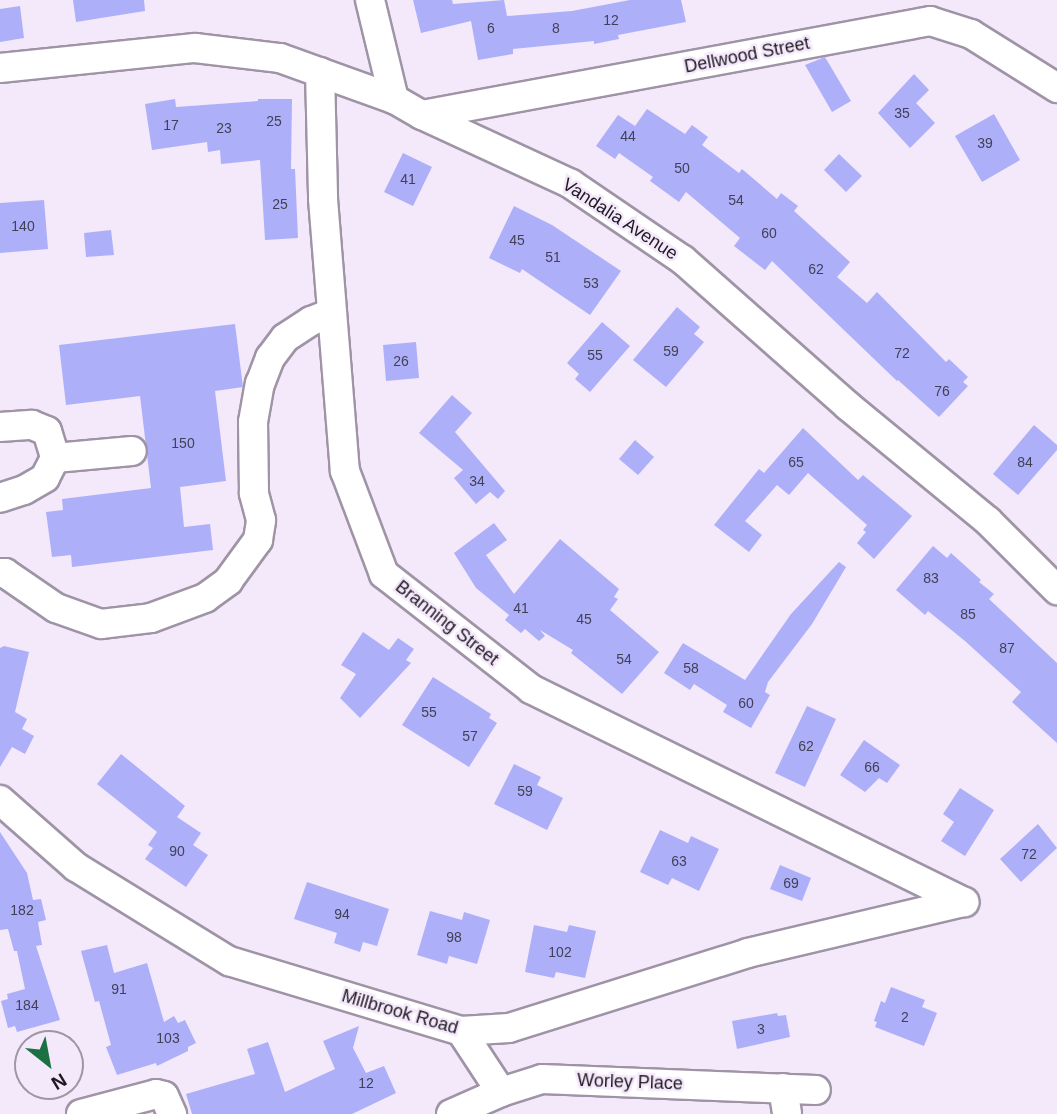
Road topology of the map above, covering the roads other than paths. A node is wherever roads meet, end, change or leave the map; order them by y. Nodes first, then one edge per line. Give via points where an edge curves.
1 (370, 0) edge
2 (0, 68) edge
3 (320, 72) junction
4 (1057, 88) edge
5 (394, 99) junction
6 (422, 116) junction
7 (332, 313) junction
8 (0, 427) edge
9 (132, 451) dead end
10 (55, 458) junction
11 (0, 498) edge
12 (0, 573) edge
13 (1057, 590) edge
14 (0, 800) edge
15 (964, 901) joint
16 (461, 1031) junction
17 (817, 1090) dead end
18 (501, 1091) junction
19 (785, 1101) edge
20 (81, 1114) edge
21 (172, 1114) edge
22 (451, 1114) edge

1 - 5 street
2 - 3 street, Vandalia Avenue via 195,48 280,58
3 - 5 street, Vandalia Avenue
3 - 7 street, Branning Street
4 - 6 street, Dellwood Street via 971,34 930,21
5 - 6 street, Vandalia Avenue
6 - 13 street, Vandalia Avenue via 571,184 683,260 848,406 988,521
7 - 12 street via 285,338 270,358 253,422 254,493 261,520 258,540 228,581 205,598 151,618 101,624 56,608
7 - 15 street, Branning Street via 345,471 384,574 531,689
8 - 10 street via 33,425 47,431
9 - 10 street
10 - 11 street via 45,478
14 - 16 street, Millbrook Road via 76,867 229,961
15 - 16 street, Millbrook Road via 748,953 509,1028
16 - 18 street
17 - 19 street, Worley Place
18 - 19 street, Worley Place via 542,1079
18 - 22 street, Worley Place
20 - 21 street via 156,1094 164,1096

